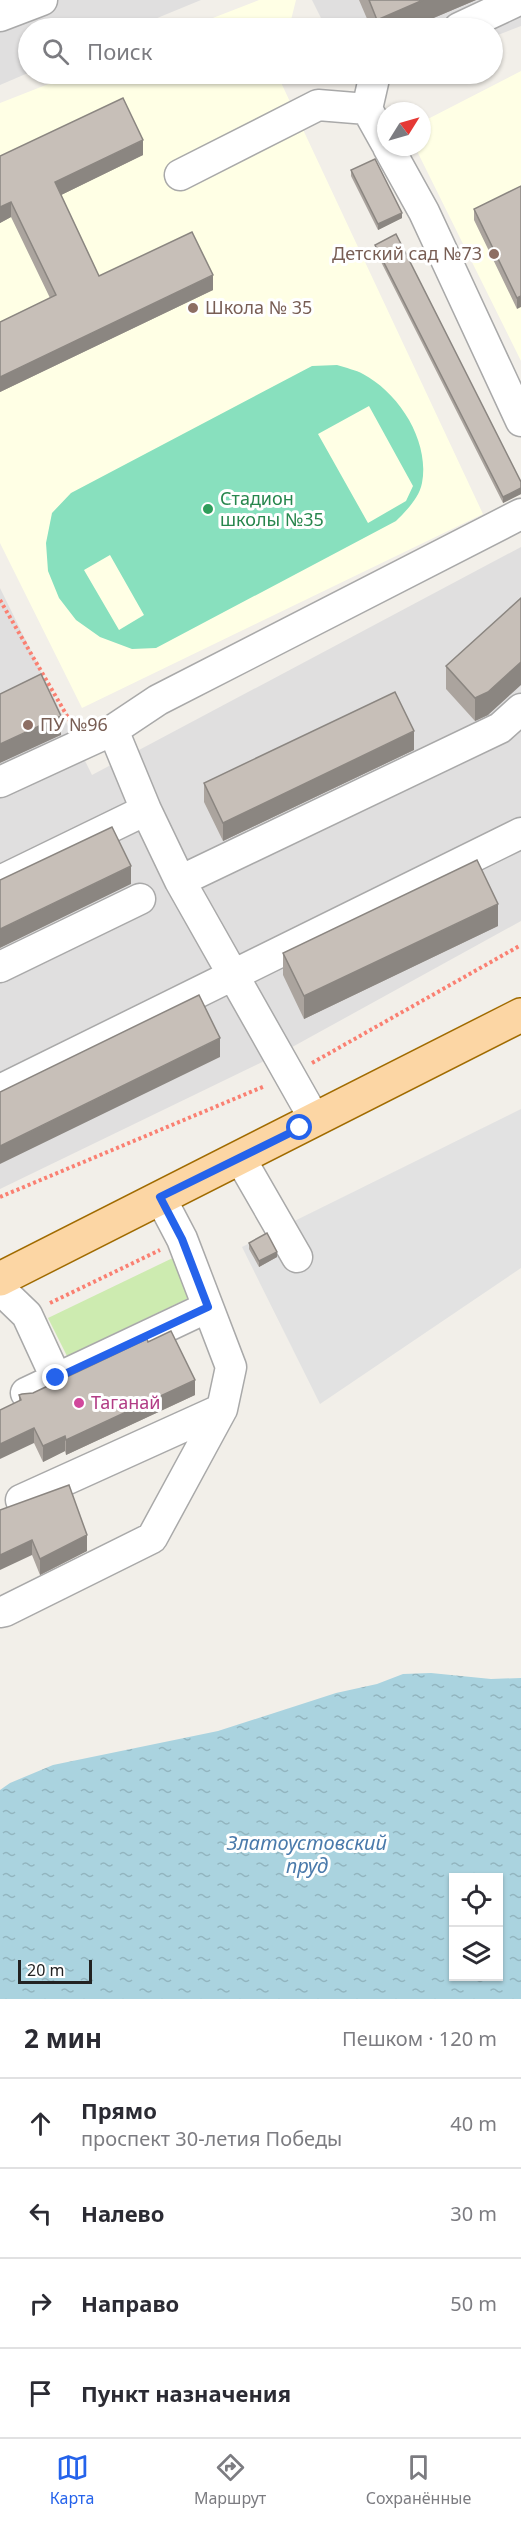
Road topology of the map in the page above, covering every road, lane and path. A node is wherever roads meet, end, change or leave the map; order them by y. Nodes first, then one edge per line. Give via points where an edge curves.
1 (42, 0) edge
2 (519, 0) edge
3 (0, 16) edge
4 (480, 18) edge
5 (373, 84) edge
6 (367, 109) junction
7 (377, 127) edge
8 (393, 156) edge
9 (180, 175) dead end
10 (521, 421) edge
11 (521, 514) edge
12 (0, 600) edge
13 (521, 709) edge
14 (113, 730) junction
15 (83, 743) junction
16 (0, 782) edge
17 (146, 810) junction
18 (521, 833) edge
19 (0, 880) edge
20 (180, 881) junction
21 (140, 899) dead end
22 (0, 967) edge
23 (233, 976) junction
24 (521, 1015) edge
25 (0, 1090) edge
26 (315, 1120) junction
27 (240, 1158) junction
28 (160, 1197) junction
29 (182, 1239) junction
30 (297, 1257) dead end
31 (0, 1279) edge
32 (0, 1289) edge
33 (208, 1307) junction
34 (27, 1315) junction
35 (56, 1378) junction
36 (26, 1393) edge
37 (222, 1409) junction
38 (21, 1500) edge
39 (0, 1612) edge

1 - 3 lane
2 - 4 lane
5 - 6 lane
6 - 7 lane
6 - 9 lane via 318,105
8 - 10 lane via 424,212
11 - 14 lane via 158,700
12 - 15 path
13 - 20 lane via 500,728
14 - 15 lane
14 - 17 lane
15 - 16 lane
17 - 19 lane
17 - 20 lane
18 - 23 lane
20 - 23 lane
21 - 22 lane
23 - 25 lane
23 - 26 lane
24 - 26 main road
26 - 27 main road
27 - 28 main road
27 - 30 lane
28 - 29 lane
28 - 31 main road
29 - 33 lane
29 - 34 path
32 - 34 lane
33 - 35 lane
33 - 37 lane via 231,1367
34 - 35 lane
35 - 36 lane
37 - 38 lane
37 - 39 lane via 152,1538

